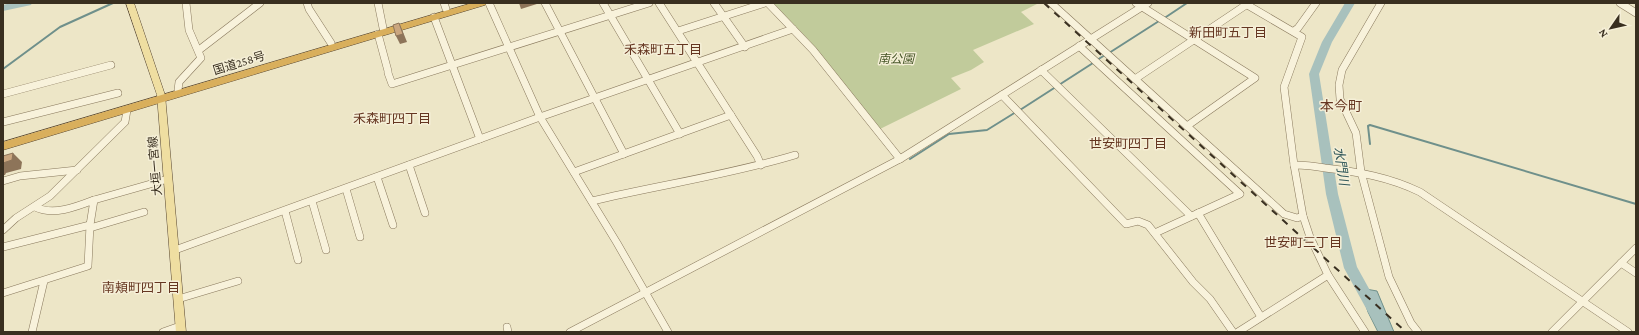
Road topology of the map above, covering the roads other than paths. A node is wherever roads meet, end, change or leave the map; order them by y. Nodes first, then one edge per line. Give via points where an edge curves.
1 (130, 3) edge
2 (186, 3) edge
3 (260, 3) edge
4 (307, 3) edge
5 (378, 3) edge
6 (465, 3) edge
7 (482, 3) edge
8 (489, 3) edge
9 (545, 3) edge
10 (602, 3) edge
11 (649, 3) edge
12 (659, 3) edge
13 (714, 3) edge
14 (766, 3) edge
15 (1051, 3) edge
16 (1148, 3) edge
17 (1316, 3) edge
18 (1381, 3) edge
19 (1620, 3) edge
20 (1246, 4) edge
21 (1139, 5) edge
22 (445, 6) edge
23 (1636, 13) edge
24 (610, 16) junction
25 (723, 16) junction
26 (434, 17) junction
27 (793, 29) junction
28 (380, 31) junction
29 (559, 31) junction
30 (678, 31) junction
31 (1294, 31) junction
32 (1091, 39) junction
33 (1194, 40) junction
34 (331, 43) junction
35 (1079, 46) junction
36 (508, 47) junction
37 (745, 47) junction
38 (199, 50) junction
39 (698, 63) junction
40 (112, 65) dead end
41 (452, 65) junction
42 (1041, 70) junction
43 (1136, 79) junction
44 (647, 81) junction
45 (178, 90) junction
46 (118, 93) dead end
47 (3, 94) edge
48 (1002, 95) junction
49 (162, 97) junction
50 (594, 98) junction
51 (127, 110) junction
52 (731, 115) junction
53 (540, 117) junction
54 (3, 122) edge
55 (1187, 126) junction
56 (680, 134) junction
57 (480, 139) junction
58 (3, 140) edge
59 (3, 146) edge
60 (624, 154) junction
61 (795, 155) dead end
62 (900, 159) junction
63 (1296, 165) junction
64 (409, 166) junction
65 (760, 166) junction
66 (77, 170) junction
67 (1357, 171) junction
68 (574, 172) junction
69 (377, 177) junction
70 (168, 178) junction
71 (3, 181) edge
72 (346, 189) junction
73 (94, 200) junction
74 (312, 201) junction
75 (592, 201) junction
76 (35, 207) junction
77 (285, 211) junction
78 (144, 212) dead end
79 (425, 213) dead end
80 (1195, 215) junction
81 (1304, 216) junction
82 (393, 225) dead end
83 (90, 226) junction
84 (3, 230) edge
85 (1155, 233) junction
86 (360, 237) dead end
87 (3, 247) edge
88 (1636, 248) edge
89 (175, 250) junction
90 (326, 250) dead end
91 (298, 260) dead end
92 (1621, 263) junction
93 (1636, 272) edge
94 (1328, 275) junction
95 (44, 281) junction
96 (238, 281) dead end
97 (3, 293) edge
98 (645, 293) junction
99 (178, 299) junction
100 (1582, 302) junction
101 (1261, 317) junction
102 (180, 329) edge
103 (32, 332) edge
104 (163, 332) edge
105 (570, 332) edge
106 (668, 332) edge
107 (1232, 332) edge
108 (1238, 332) edge
109 (1365, 332) edge
110 (1418, 332) edge
111 (1552, 332) edge
112 (1628, 332) edge

1 - 49 main road, 大垣一宮線
2 - 38 street via 192,38
3 - 38 street
4 - 34 street via 308,9
5 - 28 street
6 - 22 highway, 国道258号
7 - 26 highway, 国道258号
8 - 36 street
9 - 29 street
10 - 24 street
11 - 24 street
12 - 30 street
13 - 25 street
14 - 25 street
14 - 27 street
15 - 32 street
16 - 21 street
17 - 31 street
18 - 67 street via 1342,70 1339,86 1340,99 1356,133
19 - 23 street
20 - 31 street
20 - 33 street
21 - 32 street
21 - 33 street
22 - 28 highway, 国道258号
24 - 29 street
24 - 44 street
25 - 30 street
25 - 37 street
26 - 28 highway, 国道258号
26 - 41 street
27 - 37 street
27 - 62 street
28 - 34 highway, 国道258号
28 - 41 street via 383,55 392,84
28 - 49 highway, 国道258号
29 - 36 street
29 - 50 street
30 - 39 street
31 - 63 street via 1302,37 1284,87
32 - 35 street
32 - 43 street
33 - 43 street
33 - 55 street via 1255,78
34 - 45 highway, 国道258号
35 - 42 street
35 - 80 street via 1240,194
36 - 41 street
36 - 53 street
37 - 39 street
38 - 45 street via 201,58 179,82
39 - 44 street
39 - 52 street
40 - 47 street
41 - 57 street
42 - 48 street
42 - 80 street
43 - 55 street
44 - 50 street
44 - 56 street
45 - 49 highway, 国道258号
46 - 54 street
48 - 62 street
48 - 85 street via 1126,224 1142,220
49 - 51 highway, 国道258号
49 - 58 highway, 国道258号
49 - 70 main road, 大垣一宮線
50 - 53 street
50 - 60 street
51 - 59 highway, 国道258号
51 - 66 street via 125,122
52 - 56 street
52 - 65 street via 757,156
53 - 57 street
53 - 68 street
55 - 81 street via 1284,214 1297,218
56 - 60 street
57 - 64 street
60 - 68 street
61 - 65 street
62 - 98 street
63 - 67 street
63 - 81 street
64 - 69 street
64 - 79 street
65 - 75 street
66 - 71 street via 20,176
66 - 76 street
67 - 100 street via 1383,176 1420,192
67 - 110 street via 1389,277 1410,323
68 - 75 street
69 - 72 street
69 - 82 street
70 - 73 street
70 - 89 main road, 大垣一宮線
72 - 74 street
72 - 86 street
73 - 76 street via 48,211
73 - 83 street
74 - 77 street
74 - 90 street
75 - 98 street
76 - 84 street via 16,218
77 - 89 street
77 - 91 street
78 - 83 street
80 - 85 street
80 - 101 street
81 - 94 street via 1310,237
83 - 87 street
83 - 95 street via 88,266
85 - 107 street via 1193,282 1210,299
88 - 92 street
89 - 99 main road, 大垣一宮線
92 - 93 street
92 - 100 street
94 - 101 street
94 - 109 street
95 - 97 street
95 - 103 street
96 - 99 street
98 - 105 street
98 - 106 street
99 - 102 main road, 大垣一宮線
100 - 111 street
100 - 112 street
101 - 108 street
102 - 104 street

